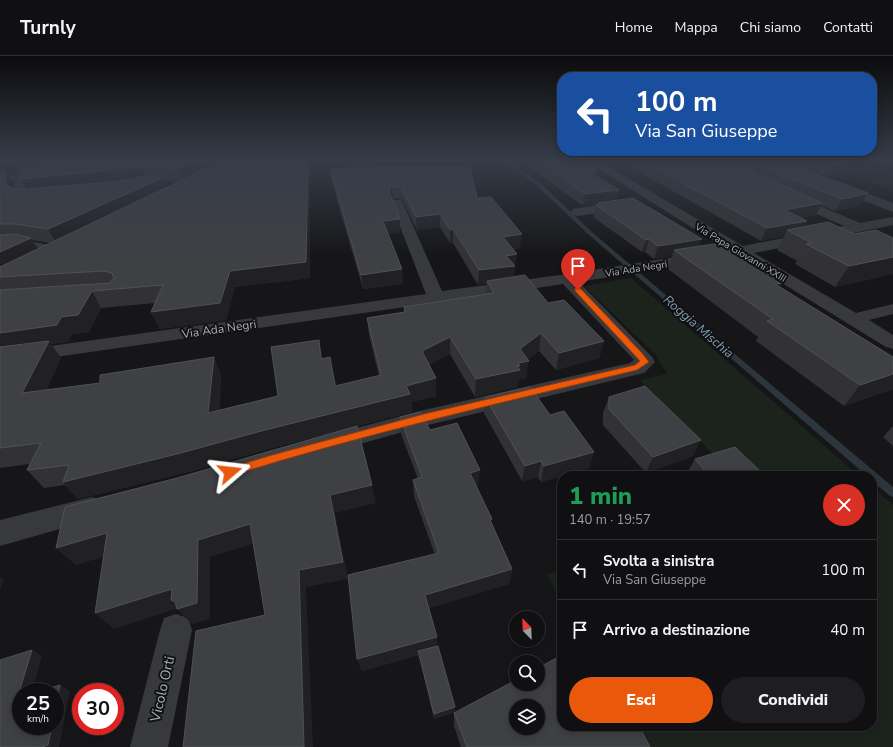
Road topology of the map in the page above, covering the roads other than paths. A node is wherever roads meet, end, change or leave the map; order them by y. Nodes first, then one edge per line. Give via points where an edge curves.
1 (22, 192) edge
2 (643, 192) edge
3 (855, 192) edge
4 (782, 194) edge
5 (54, 196) edge
6 (657, 201) junction
7 (397, 203) dead end
8 (893, 208) edge
9 (578, 212) dead end
10 (893, 222) edge
11 (859, 228) junction
12 (74, 244) edge
13 (0, 245) edge
14 (59, 251) junction
15 (739, 251) junction
16 (42, 259) edge
17 (567, 279) junction
18 (437, 299) junction
19 (893, 308) edge
20 (853, 319) junction
21 (893, 343) edge
22 (0, 359) edge
23 (310, 448) edge
24 (113, 504) edge
25 (0, 533) edge
26 (176, 630) dead end
27 (149, 747) edge

1 - 5 street via 21,197 24,198
2 - 6 street, Via Papa Giovanni XXIII
3 - 8 street
4 - 11 street
6 - 9 street
6 - 15 street, Via Papa Giovanni XXIII
7 - 18 street
10 - 11 street, Via Ada Negri
11 - 15 street, Via Ada Negri
12 - 14 street
13 - 14 street via 25,244
14 - 16 street
15 - 17 street, Via Ada Negri
15 - 20 street, Via Papa Giovanni XXIII
17 - 18 street, Via Ada Negri
17 - 23 street via 645,362 637,368 424,418
18 - 22 street, Via Ada Negri
19 - 20 street
20 - 21 street, Via Papa Giovanni XXIII
24 - 25 street
26 - 27 street, Vicolo Orti

